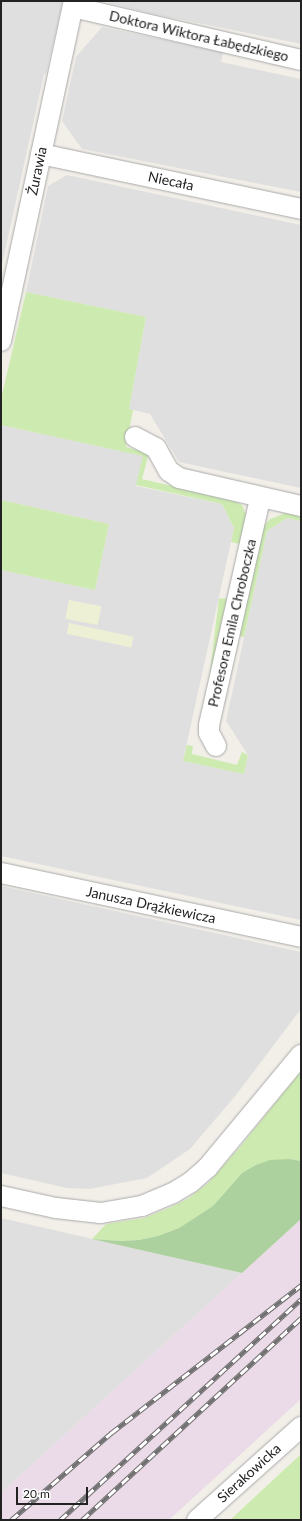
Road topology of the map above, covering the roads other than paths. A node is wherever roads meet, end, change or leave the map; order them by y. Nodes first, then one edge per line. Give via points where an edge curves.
1 (73, 4) edge
2 (301, 60) edge
3 (41, 154) junction
4 (301, 209) edge
5 (1, 341) edge
6 (135, 437) dead end
7 (260, 498) junction
8 (301, 506) edge
9 (216, 746) dead end
10 (1, 873) edge
11 (301, 937) edge
12 (301, 1056) edge
13 (1, 1196) edge
14 (301, 1427) edge
15 (197, 1520) edge

1 - 2 street, Doktora Wiktora Łabędzkiego
1 - 3 street, Żurawia
3 - 4 street, Niecała
3 - 5 street, Żurawia
6 - 7 street via 156,448 175,477
7 - 8 street
7 - 9 street, Profesora Emila Chroboczka via 208,725
10 - 11 street, Janusza Drążkiewicza
12 - 13 street via 208,1167 173,1193 142,1206 101,1213 56,1208
14 - 15 street, Sierakowicka

